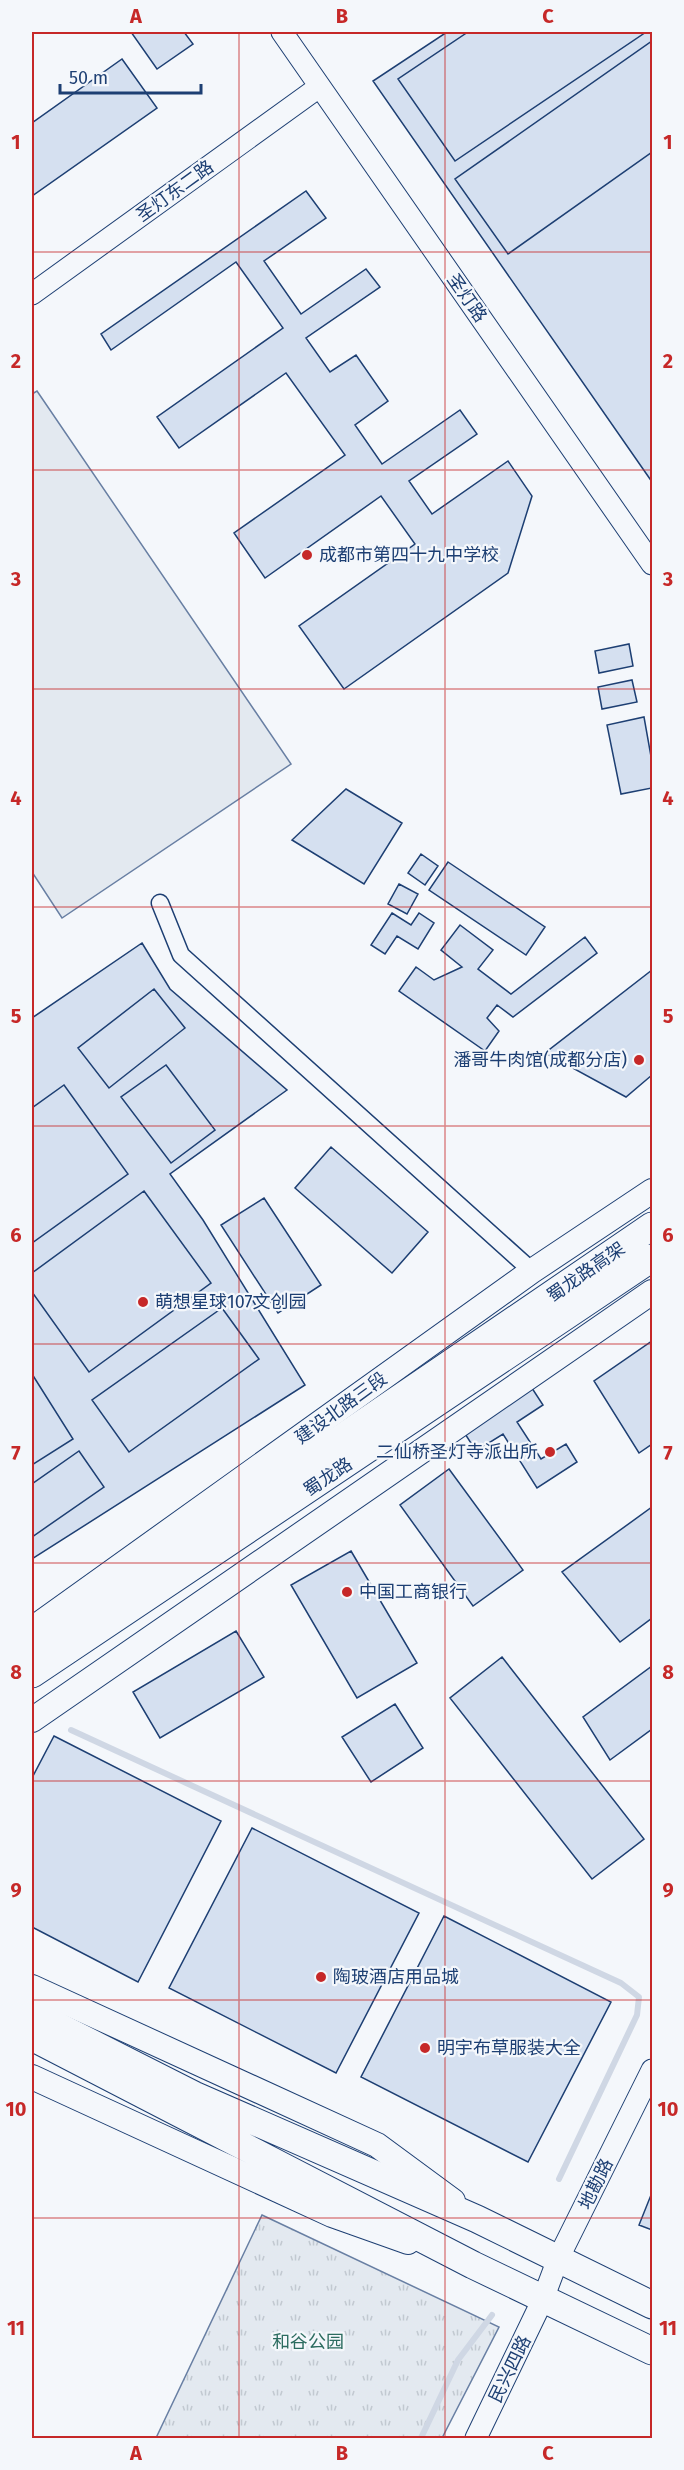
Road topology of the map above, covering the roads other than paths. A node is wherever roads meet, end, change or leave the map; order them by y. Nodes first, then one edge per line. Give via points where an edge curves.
1 (282, 32) edge
2 (319, 87) junction
3 (32, 294) edge
4 (650, 554) edge
5 (160, 903) dead end
6 (652, 1191) edge
7 (652, 1226) edge
8 (652, 1258) edge
9 (532, 1271) junction
10 (652, 1292) edge
11 (528, 1328) junction
12 (32, 1629) edge
13 (32, 1649) edge
14 (32, 1674) edge
15 (32, 1720) edge
16 (32, 1987) edge
17 (32, 2013) edge
18 (32, 2037) edge
19 (652, 2070) edge
20 (32, 2077) edge
21 (189, 2106) junction
22 (477, 2218) junction
23 (558, 2259) junction
24 (473, 2265) junction
25 (543, 2299) junction
26 (652, 2305) edge
27 (652, 2351) edge
28 (476, 2439) edge

1 - 2 street, 圣灯路
2 - 3 street, 圣灯东二路
2 - 4 street, 圣灯路
5 - 9 street via 181,955
6 - 9 main road, 建设北路三段
7 - 11 main road, 蜀龙路高架
8 - 11 main road, 蜀龙路
9 - 12 main road, 建设北路三段
10 - 15 main road
11 - 13 main road, 蜀龙路
11 - 14 main road, 蜀龙路
16 - 22 main road via 376,2145
17 - 21 main road
18 - 21 main road
19 - 23 street, 地勘路
20 - 24 main road via 332,2215
21 - 22 main road
21 - 24 main road
22 - 23 main road
23 - 25 street, 地勘路
23 - 26 main road
24 - 25 main road
25 - 27 main road
25 - 28 street, 民兴四路

